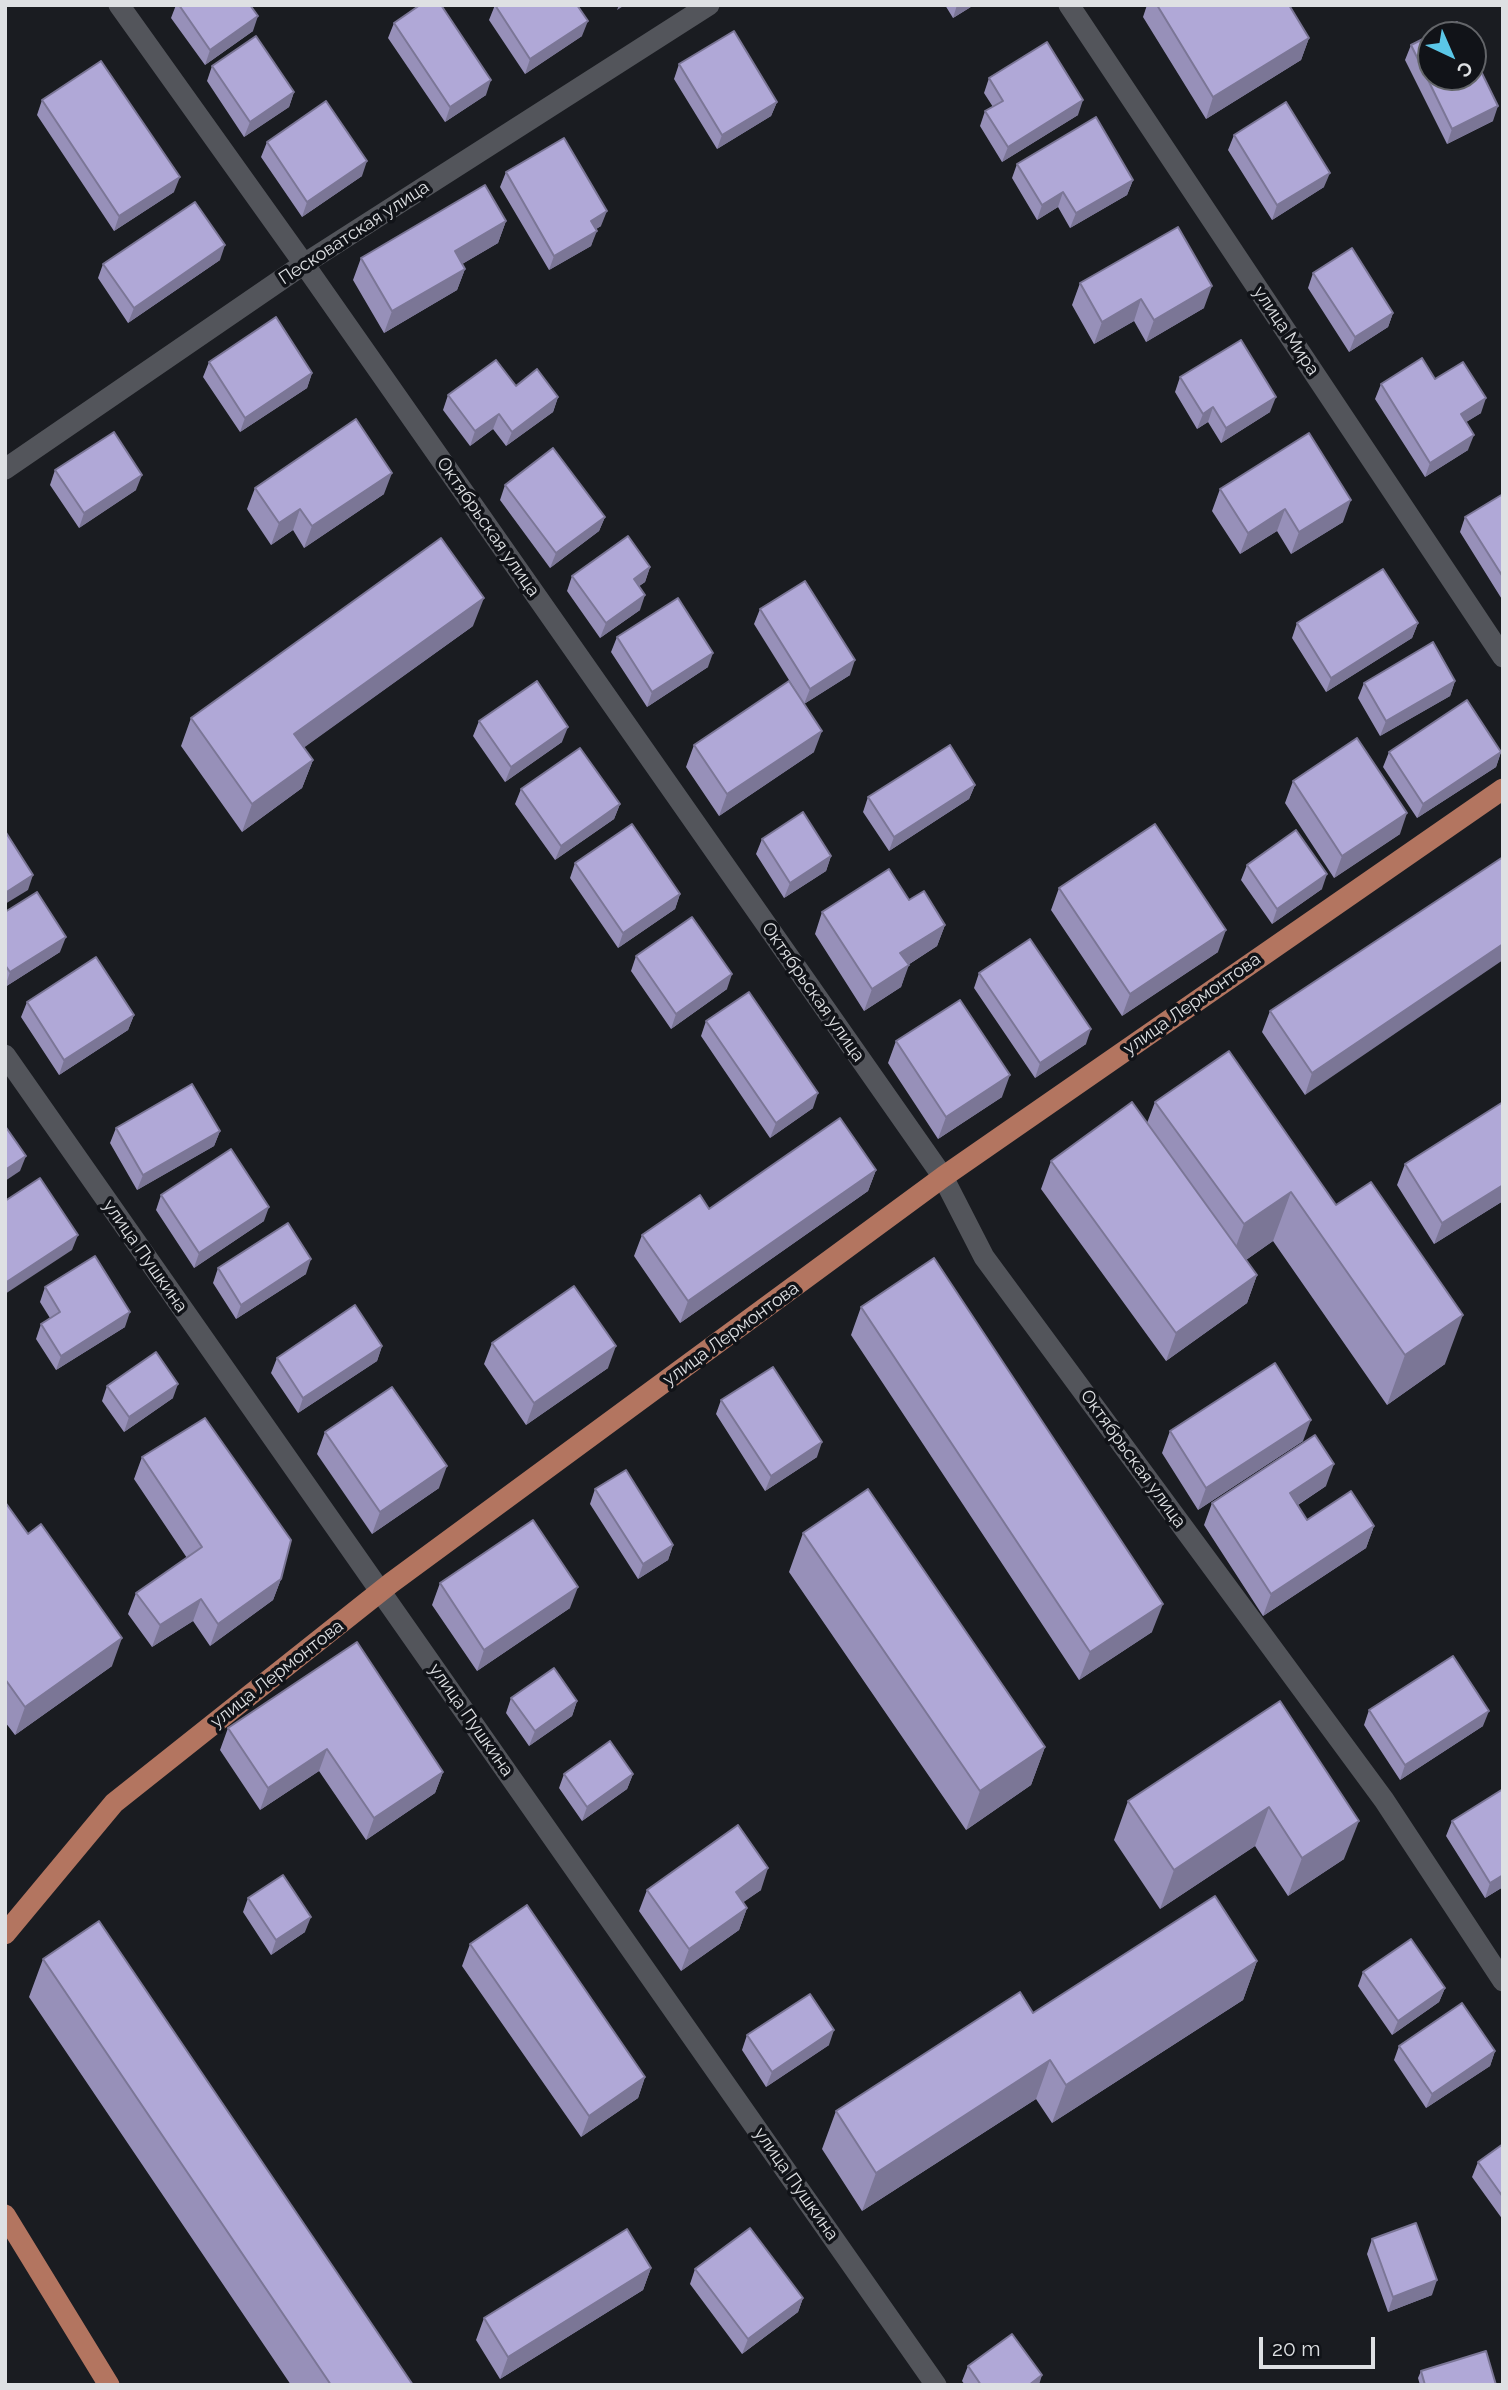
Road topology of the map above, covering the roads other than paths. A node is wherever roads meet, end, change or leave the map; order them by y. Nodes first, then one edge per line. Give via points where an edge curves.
1 (119, 5) edge
2 (709, 5) edge
3 (1069, 5) edge
4 (304, 264) junction
5 (5, 469) edge
6 (1503, 657) edge
7 (1503, 789) edge
8 (5, 1055) edge
9 (943, 1177) junction
10 (381, 1591) junction
11 (5, 1934) edge
12 (1503, 1981) edge
13 (5, 2215) edge
14 (109, 2385) edge
15 (936, 2385) edge

1 - 4 street, Октябрьская улица
2 - 4 street, Песковатская улица
3 - 6 street, улица Мира
4 - 5 street, Песковатская улица
4 - 9 street, Октябрьская улица
7 - 9 main road, улица Лермонтова
8 - 10 street, улица Пушкина
9 - 10 main road, улица Лермонтова
9 - 12 street, Октябрьская улица via 984,1258 1384,1800
10 - 11 main road, улица Лермонтова via 114,1803
10 - 15 street, улица Пушкина
13 - 14 main road

